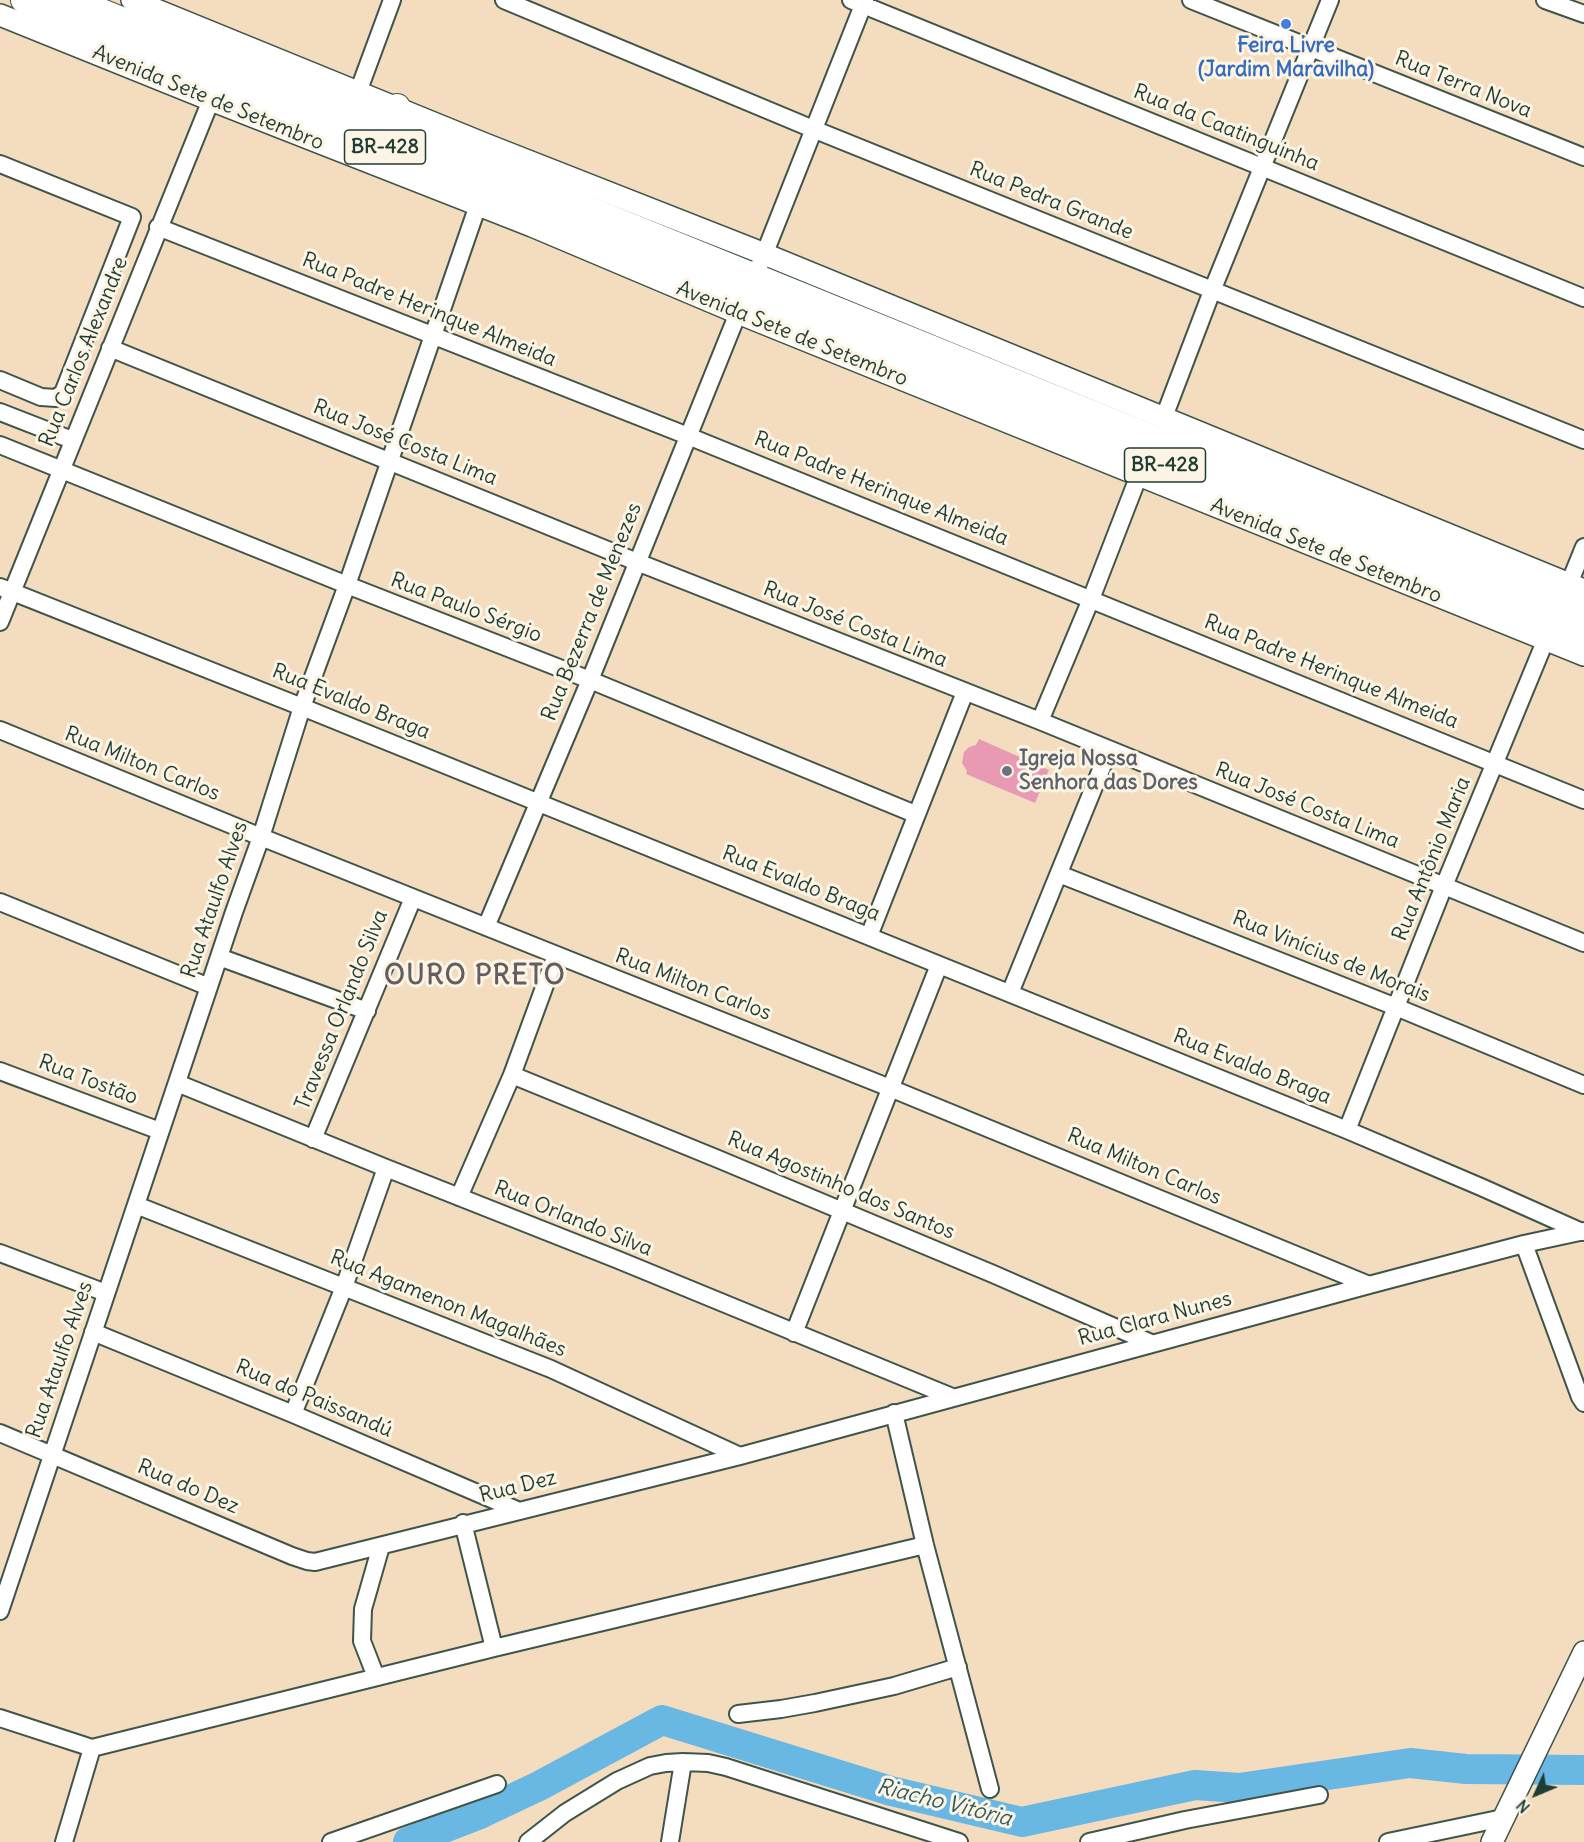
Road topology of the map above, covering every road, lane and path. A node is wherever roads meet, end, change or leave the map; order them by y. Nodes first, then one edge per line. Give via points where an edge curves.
1 (24, 0) edge
2 (72, 0) edge
3 (132, 0) edge
4 (392, 0) edge
5 (504, 0) edge
6 (1191, 0) edge
7 (1330, 0) edge
8 (1545, 0) edge
9 (860, 2) edge
10 (1584, 14) edge
11 (0, 15) edge
12 (1311, 48) junction
13 (211, 100) junction
14 (354, 103) junction
15 (398, 107) junction
16 (813, 129) junction
17 (414, 139) junction
18 (1584, 157) edge
19 (0, 164) edge
20 (1263, 168) junction
21 (478, 205) junction
22 (158, 227) junction
23 (609, 238) junction
24 (629, 267) junction
25 (750, 284) junction
26 (1212, 291) junction
27 (1584, 298) edge
28 (434, 336) junction
29 (110, 348) junction
30 (0, 380) edge
31 (0, 412) edge
32 (1164, 417) junction
33 (688, 436) junction
34 (72, 440) junction
35 (1584, 440) edge
36 (0, 445) edge
37 (389, 460) junction
38 (60, 470) junction
39 (1139, 475) junction
40 (1584, 547) edge
41 (637, 562) junction
42 (347, 585) junction
43 (1577, 587) edge
44 (6, 590) edge
45 (1091, 599) junction
46 (1584, 614) edge
47 (0, 622) edge
48 (1584, 635) edge
49 (1546, 639) junction
50 (1584, 655) edge
51 (590, 680) junction
52 (964, 692) junction
53 (302, 707) junction
54 (1040, 721) junction
55 (0, 730) edge
56 (1109, 750) junction
57 (1496, 763) junction
58 (1584, 800) edge
59 (538, 802) junction
60 (915, 814) junction
61 (261, 837) junction
62 (1059, 874) junction
63 (1444, 886) junction
64 (413, 898) junction
65 (0, 902) edge
66 (486, 927) junction
67 (869, 936) junction
68 (1584, 943) edge
69 (556, 955) junction
70 (219, 957) junction
71 (939, 965) junction
72 (209, 987) junction
73 (1010, 993) junction
74 (1396, 1007) junction
75 (366, 1011) junction
76 (0, 1071) edge
77 (512, 1075) junction
78 (177, 1083) junction
79 (1584, 1085) edge
80 (890, 1088) junction
81 (1347, 1130) junction
82 (160, 1131) junction
83 (313, 1139) junction
84 (386, 1168) junction
85 (459, 1197) junction
86 (136, 1205) junction
87 (842, 1210) junction
88 (1583, 1232) edge
89 (1524, 1244) junction
90 (0, 1253) edge
91 (1369, 1285) junction
92 (344, 1287) junction
93 (106, 1293) junction
94 (93, 1332) junction
95 (794, 1333) junction
96 (1151, 1343) junction
97 (952, 1397) junction
98 (1584, 1403) edge
99 (894, 1413) junction
100 (292, 1414) junction
101 (0, 1433) edge
102 (52, 1455) junction
103 (740, 1456) junction
104 (517, 1510) junction
105 (463, 1524) junction
106 (925, 1545) junction
107 (381, 1546) junction
108 (307, 1561) joint
109 (2, 1601) edge
110 (494, 1648) junction
111 (1584, 1652) edge
112 (958, 1667) junction
113 (376, 1677) junction
114 (738, 1714) dead end
115 (0, 1719) edge
116 (92, 1748) junction
117 (683, 1762) junction
118 (496, 1784) dead end
119 (990, 1789) dead end
120 (1319, 1794) dead end
121 (1503, 1818) junction
122 (63, 1842) edge
123 (331, 1842) edge
124 (528, 1842) edge
125 (670, 1842) edge
126 (959, 1842) edge
127 (1089, 1842) edge
128 (1388, 1842) edge
129 (1492, 1842) edge

1 - 23 highway, Avenida Sete de Setembro / BR-428
2 - 14 highway, Avenida Sete de Setembro / BR-428
3 - 14 main road, Avenida Sete de Setembro
4 - 14 street
5 - 16 street, Rua Pedra Grande
6 - 12 street, Rua Terra Nova
7 - 12 street
8 - 10 street
9 - 16 street, Rua Bezerra de Menezes
9 - 20 street, Rua da Caatinguinha
11 - 13 main road, Avenida Sete de Setembro
12 - 18 street, Rua Terra Nova
12 - 20 street
13 - 21 main road, Avenida Sete de Setembro
13 - 22 street, Rua Carlos Alexandre
14 - 15 main road, Avenida Sete de Setembro
14 - 17 highway, Avenida Sete de Setembro / BR-428
15 - 17 highway
15 - 25 main road, Avenida Sete de Setembro via 485,144
16 - 25 street, Rua Bezerra de Menezes
16 - 26 street, Rua Pedra Grande
17 - 25 highway, Avenida Sete de Setembro / BR-428
19 - 30 street via 132,217 66,388 59,397 41,396
20 - 26 street
20 - 27 street, Rua da Caatinguinha
21 - 24 main road, Avenida Sete de Setembro
21 - 28 street, Rua Ataulfo Alves
22 - 28 street, Rua Padre Herinque Almeida
22 - 29 street, Rua Carlos Alexandre
23 - 24 highway
23 - 25 highway, Avenida Sete de Setembro / BR-428
24 - 25 main road, Avenida Sete de Setembro
25 - 32 main road, Avenida Sete de Setembro
25 - 33 street, Rua Bezerra de Menezes
25 - 39 main road, Avenida Sete de Setembro
25 - 46 highway, Avenida Sete de Setembro / BR-428
25 - 48 highway, Avenida Sete de Setembro / BR-428
26 - 32 street
26 - 35 street, Rua Pedra Grande
28 - 33 street, Rua Padre Herinque Almeida
28 - 37 street, Rua Ataulfo Alves
29 - 34 street, Rua Carlos Alexandre
29 - 37 street, Rua José Costa Lima
31 - 34 street
32 - 43 main road, Avenida Sete de Setembro
33 - 41 street, Rua Bezerra de Menezes
33 - 45 street, Rua Padre Herinque Almeida
34 - 38 street, Rua Carlos Alexandre
36 - 38 street, Rua Paulo Sérgio
37 - 41 street, Rua José Costa Lima
37 - 42 street, Rua Ataulfo Alves
38 - 42 street, Rua Paulo Sérgio
38 - 44 street, Rua Carlos Alexandre
39 - 45 street
39 - 49 main road, Avenida Sete de Setembro
40 - 43 street
41 - 51 street, Rua Bezerra de Menezes
41 - 52 street, Rua José Costa Lima
42 - 51 street, Rua Paulo Sérgio
42 - 53 street, Rua Ataulfo Alves
44 - 47 street, Rua Carlos Alexandre
44 - 53 street, Rua Evaldo Braga
45 - 54 street
45 - 57 street, Rua Padre Herinque Almeida
49 - 50 main road, Avenida Sete de Setembro
49 - 57 street, Rua Antônio Maria
51 - 59 street, Rua Bezerra de Menezes
51 - 60 street, Rua Paulo Sérgio
52 - 54 street, Rua José Costa Lima
52 - 60 street
53 - 59 street, Rua Evaldo Braga
53 - 61 street, Rua Ataulfo Alves
54 - 56 street, Rua José Costa Lima
55 - 61 street, Rua Milton Carlos
56 - 62 street
56 - 63 street, Rua José Costa Lima
57 - 58 street, Rua Padre Herinque Almeida
57 - 63 street, Rua Antônio Maria
59 - 66 street, Rua Bezerra de Menezes
59 - 67 street, Rua Evaldo Braga
60 - 67 street
61 - 64 street, Rua Milton Carlos
61 - 70 street, Rua Ataulfo Alves
62 - 73 street
62 - 74 street, Rua Vinícius de Morais
63 - 68 street, Rua José Costa Lima
63 - 74 street, Rua Antônio Maria
64 - 66 street, Rua Milton Carlos
64 - 75 street, Travessa Orlando Silva
65 - 72 street
66 - 69 street, Rua Milton Carlos
67 - 71 street, Rua Evaldo Braga
69 - 77 street
69 - 80 street, Rua Milton Carlos
70 - 72 street, Rua Ataulfo Alves
70 - 75 street
71 - 73 street, Rua Evaldo Braga
71 - 80 street
72 - 78 street, Rua Ataulfo Alves
73 - 81 street, Rua Evaldo Braga
74 - 79 street, Rua Vinícius de Morais
74 - 81 street, Rua Antônio Maria
75 - 83 street, Travessa Orlando Silva
76 - 82 street, Rua Tostão
77 - 85 street
77 - 87 street, Rua Agostinho dos Santos
78 - 82 street, Rua Ataulfo Alves
78 - 83 street, Rua Orlando Silva
80 - 87 street
80 - 91 street, Rua Milton Carlos
81 - 88 street, Rua Evaldo Braga
82 - 86 street, Rua Ataulfo Alves
83 - 84 street, Rua Orlando Silva
84 - 85 street, Rua Orlando Silva
84 - 92 street
85 - 95 street, Rua Orlando Silva
86 - 92 street, Rua Agamenon Magalhães
86 - 93 street, Rua Ataulfo Alves
87 - 95 street
87 - 96 street, Rua Agostinho dos Santos
88 - 89 street, Rua Clara Nunes
89 - 91 street, Rua Clara Nunes
89 - 98 street
90 - 93 street
91 - 96 street, Rua Clara Nunes
92 - 100 street
92 - 103 street, Rua Agamenon Magalhães via 551,1369
93 - 94 street, Rua Ataulfo Alves
94 - 100 street, Rua do Paissandú
94 - 102 street, Rua Ataulfo Alves
95 - 97 street, Rua Orlando Silva
96 - 97 street, Rua Clara Nunes
97 - 99 street, Rua Clara Nunes
99 - 103 street, Rua Clara Nunes
99 - 106 street
100 - 104 street, Rua do Paissandú
101 - 102 street
102 - 108 street, Rua do Dez
102 - 109 street, Rua Ataulfo Alves
103 - 104 street, Rua Dez
104 - 105 street, Rua Dez
105 - 107 street, Rua Dez
105 - 110 street
106 - 110 street
106 - 112 street
107 - 108 street, Rua Dez
107 - 113 street via 363,1610 362,1630 362,1641
110 - 113 street
111 - 121 main road
112 - 114 street via 815,1703
112 - 119 street
113 - 116 street
115 - 116 street
116 - 122 street
117 - 124 street via 650,1766 617,1781 565,1813
117 - 125 street
117 - 126 street via 726,1767
118 - 123 street
120 - 127 street
121 - 128 street
121 - 129 main road

